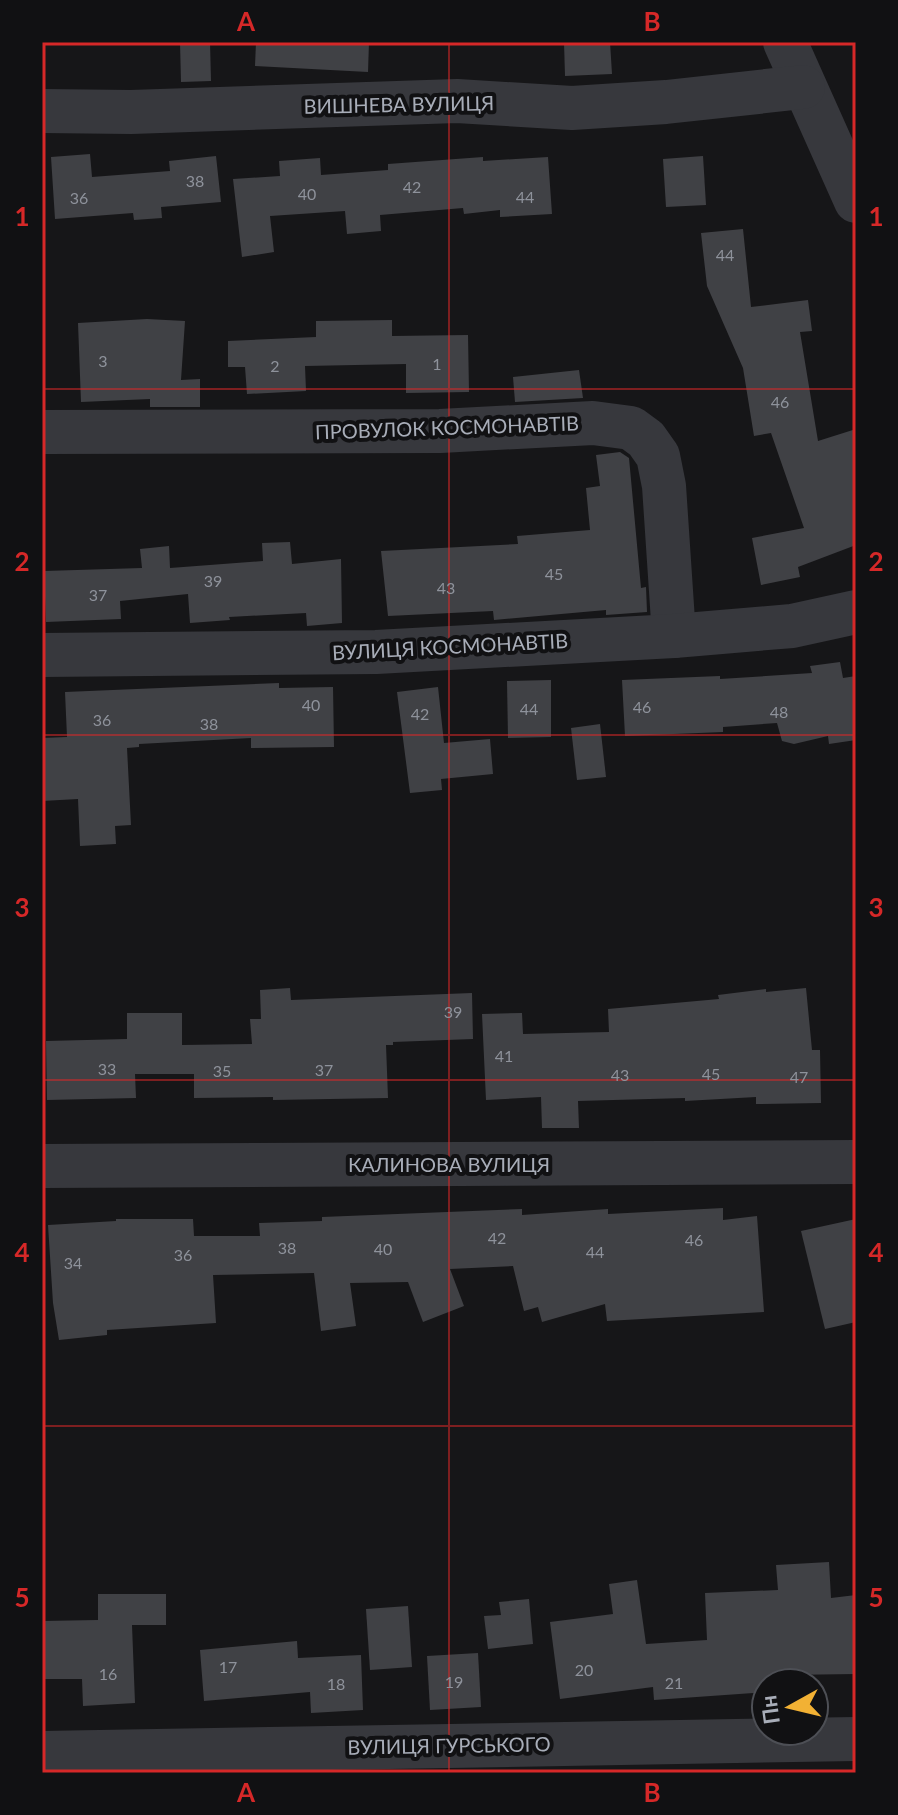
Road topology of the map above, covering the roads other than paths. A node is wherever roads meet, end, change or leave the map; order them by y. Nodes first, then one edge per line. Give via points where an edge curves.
1 (785, 42) edge
2 (803, 87) junction
3 (42, 111) edge
4 (856, 201) edge
5 (42, 432) edge
6 (856, 612) edge
7 (674, 636) junction
8 (42, 655) edge
9 (856, 1162) edge
10 (42, 1166) edge
11 (856, 1739) edge
12 (42, 1753) edge

1 - 2 street
2 - 3 street, ВИШНЕВА ВУЛИЦЯ via 572,108 457,101
2 - 4 street
5 - 7 street, ПРОВУЛОК КОСМОНАВТІВ via 440,431 593,423 631,428 658,456
6 - 7 street, ВУЛИЦЯ КОСМОНАВТІВ via 792,626
7 - 8 street, ВУЛИЦЯ КОСМОНАВТІВ via 376,652
9 - 10 street, КАЛИНОВА ВУЛИЦЯ
11 - 12 street, ВУЛИЦЯ ГУРСЬКОГО

